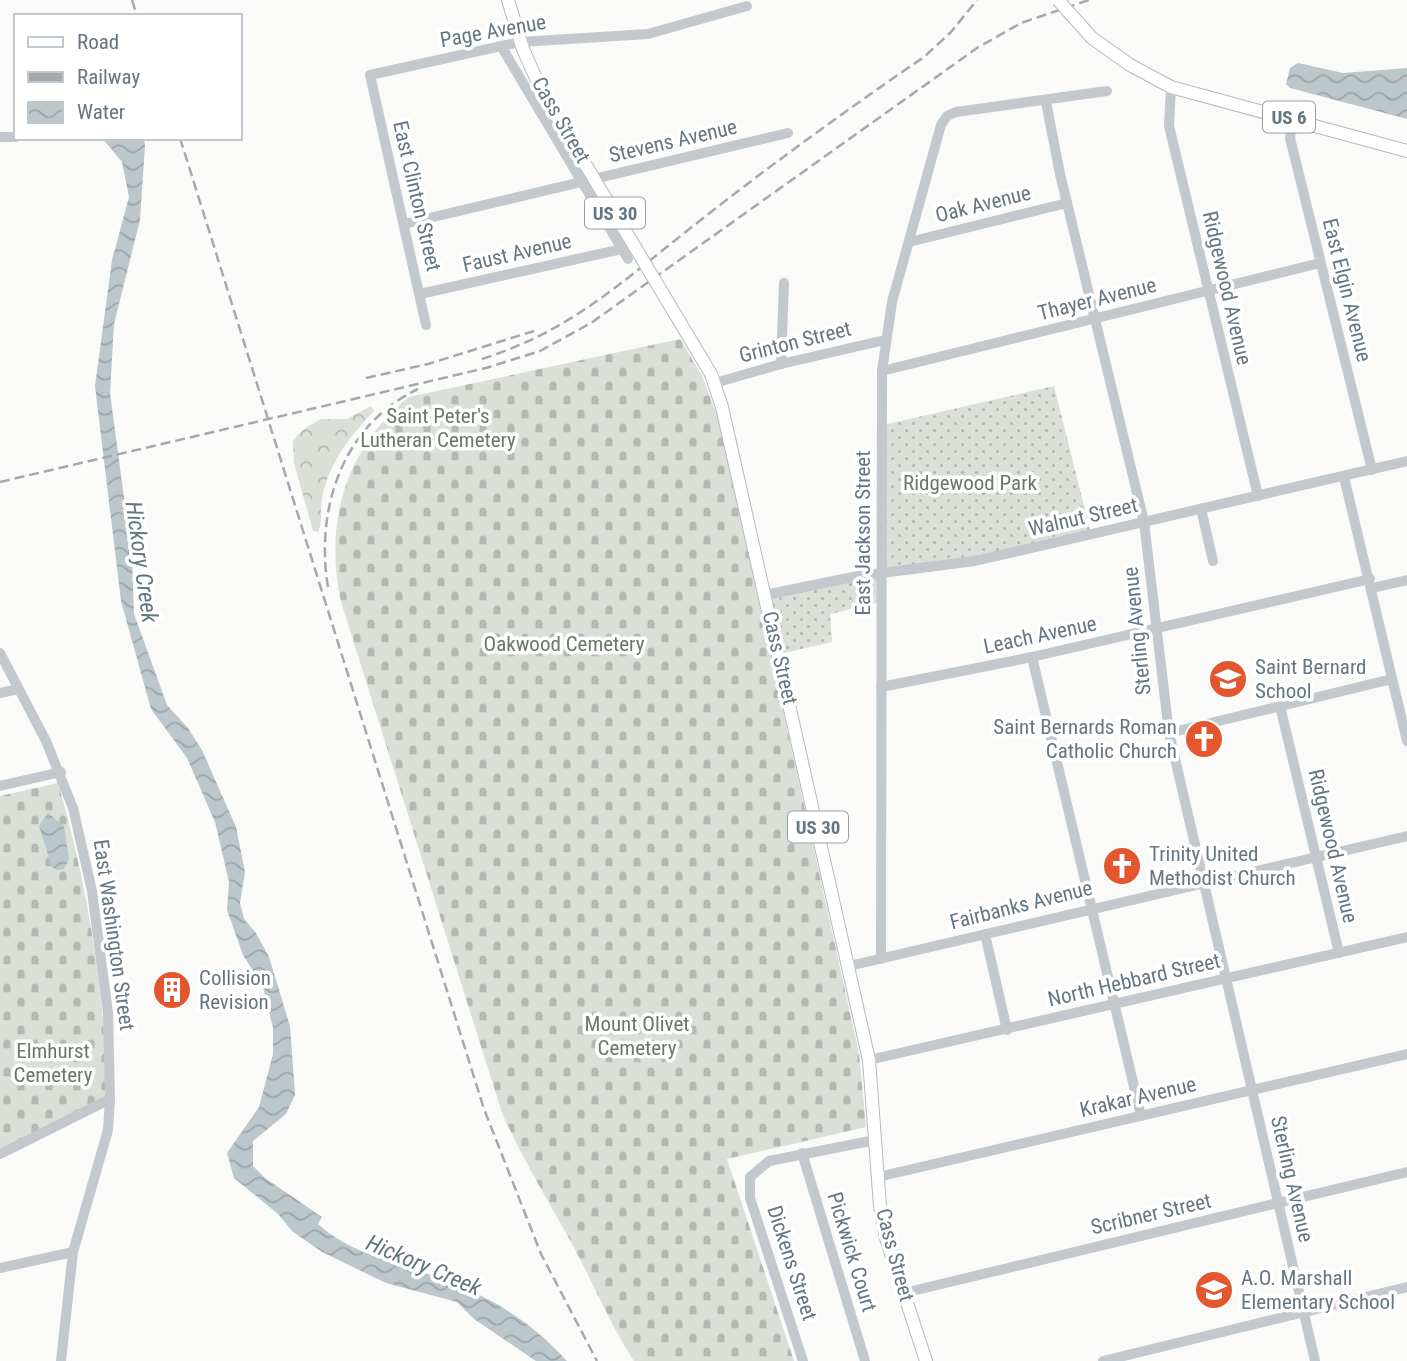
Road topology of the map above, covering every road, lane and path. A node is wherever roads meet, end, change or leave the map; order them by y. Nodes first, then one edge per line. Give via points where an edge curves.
1 (508, 0) edge
2 (1058, 0) edge
3 (747, 6) dead end
4 (501, 46) junction
5 (521, 46) junction
6 (370, 75) joint
7 (1171, 87) junction
8 (1107, 91) dead end
9 (1046, 102) junction
10 (1293, 118) junction
11 (788, 133) dead end
12 (1407, 151) edge
13 (583, 182) junction
14 (1067, 203) junction
15 (404, 225) junction
16 (909, 242) junction
17 (622, 249) junction
18 (628, 259) dead end
19 (1320, 263) junction
20 (784, 283) dead end
21 (1208, 292) junction
22 (419, 295) junction
23 (1095, 319) junction
24 (426, 326) dead end
25 (885, 340) junction
26 (781, 364) junction
27 (882, 371) junction
28 (713, 379) junction
29 (1407, 461) edge
30 (1372, 470) junction
31 (1344, 477) junction
32 (1258, 496) junction
33 (1201, 509) junction
34 (1144, 522) junction
35 (1213, 561) dead end
36 (883, 573) junction
37 (1407, 580) edge
38 (1371, 584) junction
39 (765, 595) junction
40 (1155, 629) junction
41 (0, 653) edge
42 (1032, 657) junction
43 (1392, 679) junction
44 (881, 687) junction
45 (18, 689) junction
46 (0, 693) edge
47 (1402, 700) edge
48 (1280, 706) junction
49 (1170, 733) junction
50 (1407, 741) edge
51 (61, 772) junction
52 (0, 786) edge
53 (1407, 836) edge
54 (1315, 857) junction
55 (1204, 882) junction
56 (1092, 908) junction
57 (985, 934) junction
58 (1407, 937) edge
59 (1339, 953) junction
60 (881, 960) junction
61 (849, 967) junction
62 (1225, 978) junction
63 (1114, 1004) junction
64 (1007, 1030) junction
65 (1407, 1054) edge
66 (869, 1060) junction
67 (1251, 1090) junction
68 (110, 1099) junction
69 (1141, 1116) junction
70 (875, 1140) junction
71 (802, 1153) junction
72 (0, 1154) edge
73 (1407, 1172) edge
74 (878, 1177) junction
75 (1279, 1203) junction
76 (74, 1252) junction
77 (0, 1268) edge
78 (1407, 1287) edge
79 (904, 1293) junction
80 (1304, 1312) junction
81 (61, 1361) edge
82 (803, 1361) edge
83 (865, 1361) edge
84 (926, 1361) edge
85 (1103, 1361) edge
86 (1315, 1361) edge

1 - 5 main road, Cass Street / US 30
2 - 7 main road, US 6, bridge via 1092,38
3 - 5 street, Page Avenue via 648,34
4 - 5 street, Page Avenue
4 - 6 street, Page Avenue
4 - 13 street
5 - 28 main road, Cass Street / US 30, bridge via 542,92
6 - 15 street, East Clinton Street
7 - 10 main road, US 6
7 - 21 street, Ridgewood Avenue via 1169,126
8 - 9 street
9 - 14 street, Sterling Avenue
9 - 16 street, East Jackson Street via 947,116
10 - 12 main road, US 6
10 - 19 street, East Elgin Avenue via 1290,138
11 - 13 street, Stevens Avenue
13 - 15 street, Stevens Avenue
13 - 17 street
14 - 16 street, Oak Avenue
14 - 23 street, Sterling Avenue
15 - 22 street, East Clinton Street
16 - 25 street, East Jackson Street
17 - 18 street
17 - 22 street, Faust Avenue
19 - 21 street, Thayer Avenue
19 - 30 street, East Elgin Avenue
20 - 26 street
21 - 23 street, Thayer Avenue
21 - 32 street, Ridgewood Avenue
22 - 24 street, East Clinton Street
23 - 27 street, Thayer Avenue
23 - 34 street, Sterling Avenue
25 - 26 street, Grinton Street
25 - 27 street, East Jackson Street
26 - 28 street, Grinton Street
27 - 36 street, East Jackson Street
28 - 39 main road, Cass Street / US 30
29 - 30 street, Walnut Street
30 - 31 street, Walnut Street
31 - 32 street, Walnut Street
31 - 38 street
32 - 33 street, Walnut Street
33 - 34 street, Walnut Street
33 - 35 street
34 - 36 street, Walnut Street via 975,561
34 - 40 street, Sterling Avenue
36 - 39 street, Walnut Street
36 - 44 street, East Jackson Street
37 - 38 street, Leach Avenue
38 - 40 street, Leach Avenue
38 - 43 street
39 - 61 main road, Cass Street / US 30
40 - 42 street, Leach Avenue
40 - 49 street, Sterling Avenue
41 - 45 street, East Washington Street
42 - 44 street, Leach Avenue
42 - 56 street
43 - 47 street
43 - 48 street
44 - 60 street, East Jackson Street
45 - 46 street
45 - 51 street, East Washington Street
47 - 50 street
48 - 49 street
48 - 54 street, Ridgewood Avenue
49 - 55 street, Sterling Avenue
51 - 52 street
51 - 68 street, East Washington Street via 92,891 108,1013
53 - 54 street, Fairbanks Avenue
54 - 55 street, Fairbanks Avenue
54 - 59 street, Ridgewood Avenue
55 - 56 street, Fairbanks Avenue
55 - 62 street, Sterling Avenue
56 - 57 street, Fairbanks Avenue
56 - 63 street
57 - 60 street, Fairbanks Avenue
57 - 64 street
58 - 59 street, North Hebbard Street
59 - 62 street, North Hebbard Street
60 - 61 street, Fairbanks Avenue
61 - 66 main road, Cass Street / US 30
62 - 63 street, North Hebbard Street
62 - 67 street, Sterling Avenue
63 - 64 street, North Hebbard Street
63 - 69 street
64 - 66 street, North Hebbard Street
65 - 67 street, Krakar Avenue
66 - 70 main road, Cass Street / US 30
67 - 69 street, Krakar Avenue
67 - 75 street, Sterling Avenue
68 - 72 street
68 - 76 street, East Washington Street via 107,1130
69 - 74 street, Krakar Avenue
70 - 71 street
70 - 74 main road, Cass Street / US 30
71 - 82 street, Dickens Street via 769,1161 750,1177 750,1198
71 - 83 street, Pickwick Court
73 - 75 street, Scribner Street
74 - 79 main road, Cass Street / US 30 via 886,1238
75 - 79 street, Scribner Street
75 - 80 street, Sterling Avenue
76 - 77 street
76 - 81 street, East Washington Street
78 - 80 street
79 - 84 main road, Cass Street / US 30
80 - 85 street
80 - 86 street, Sterling Avenue

